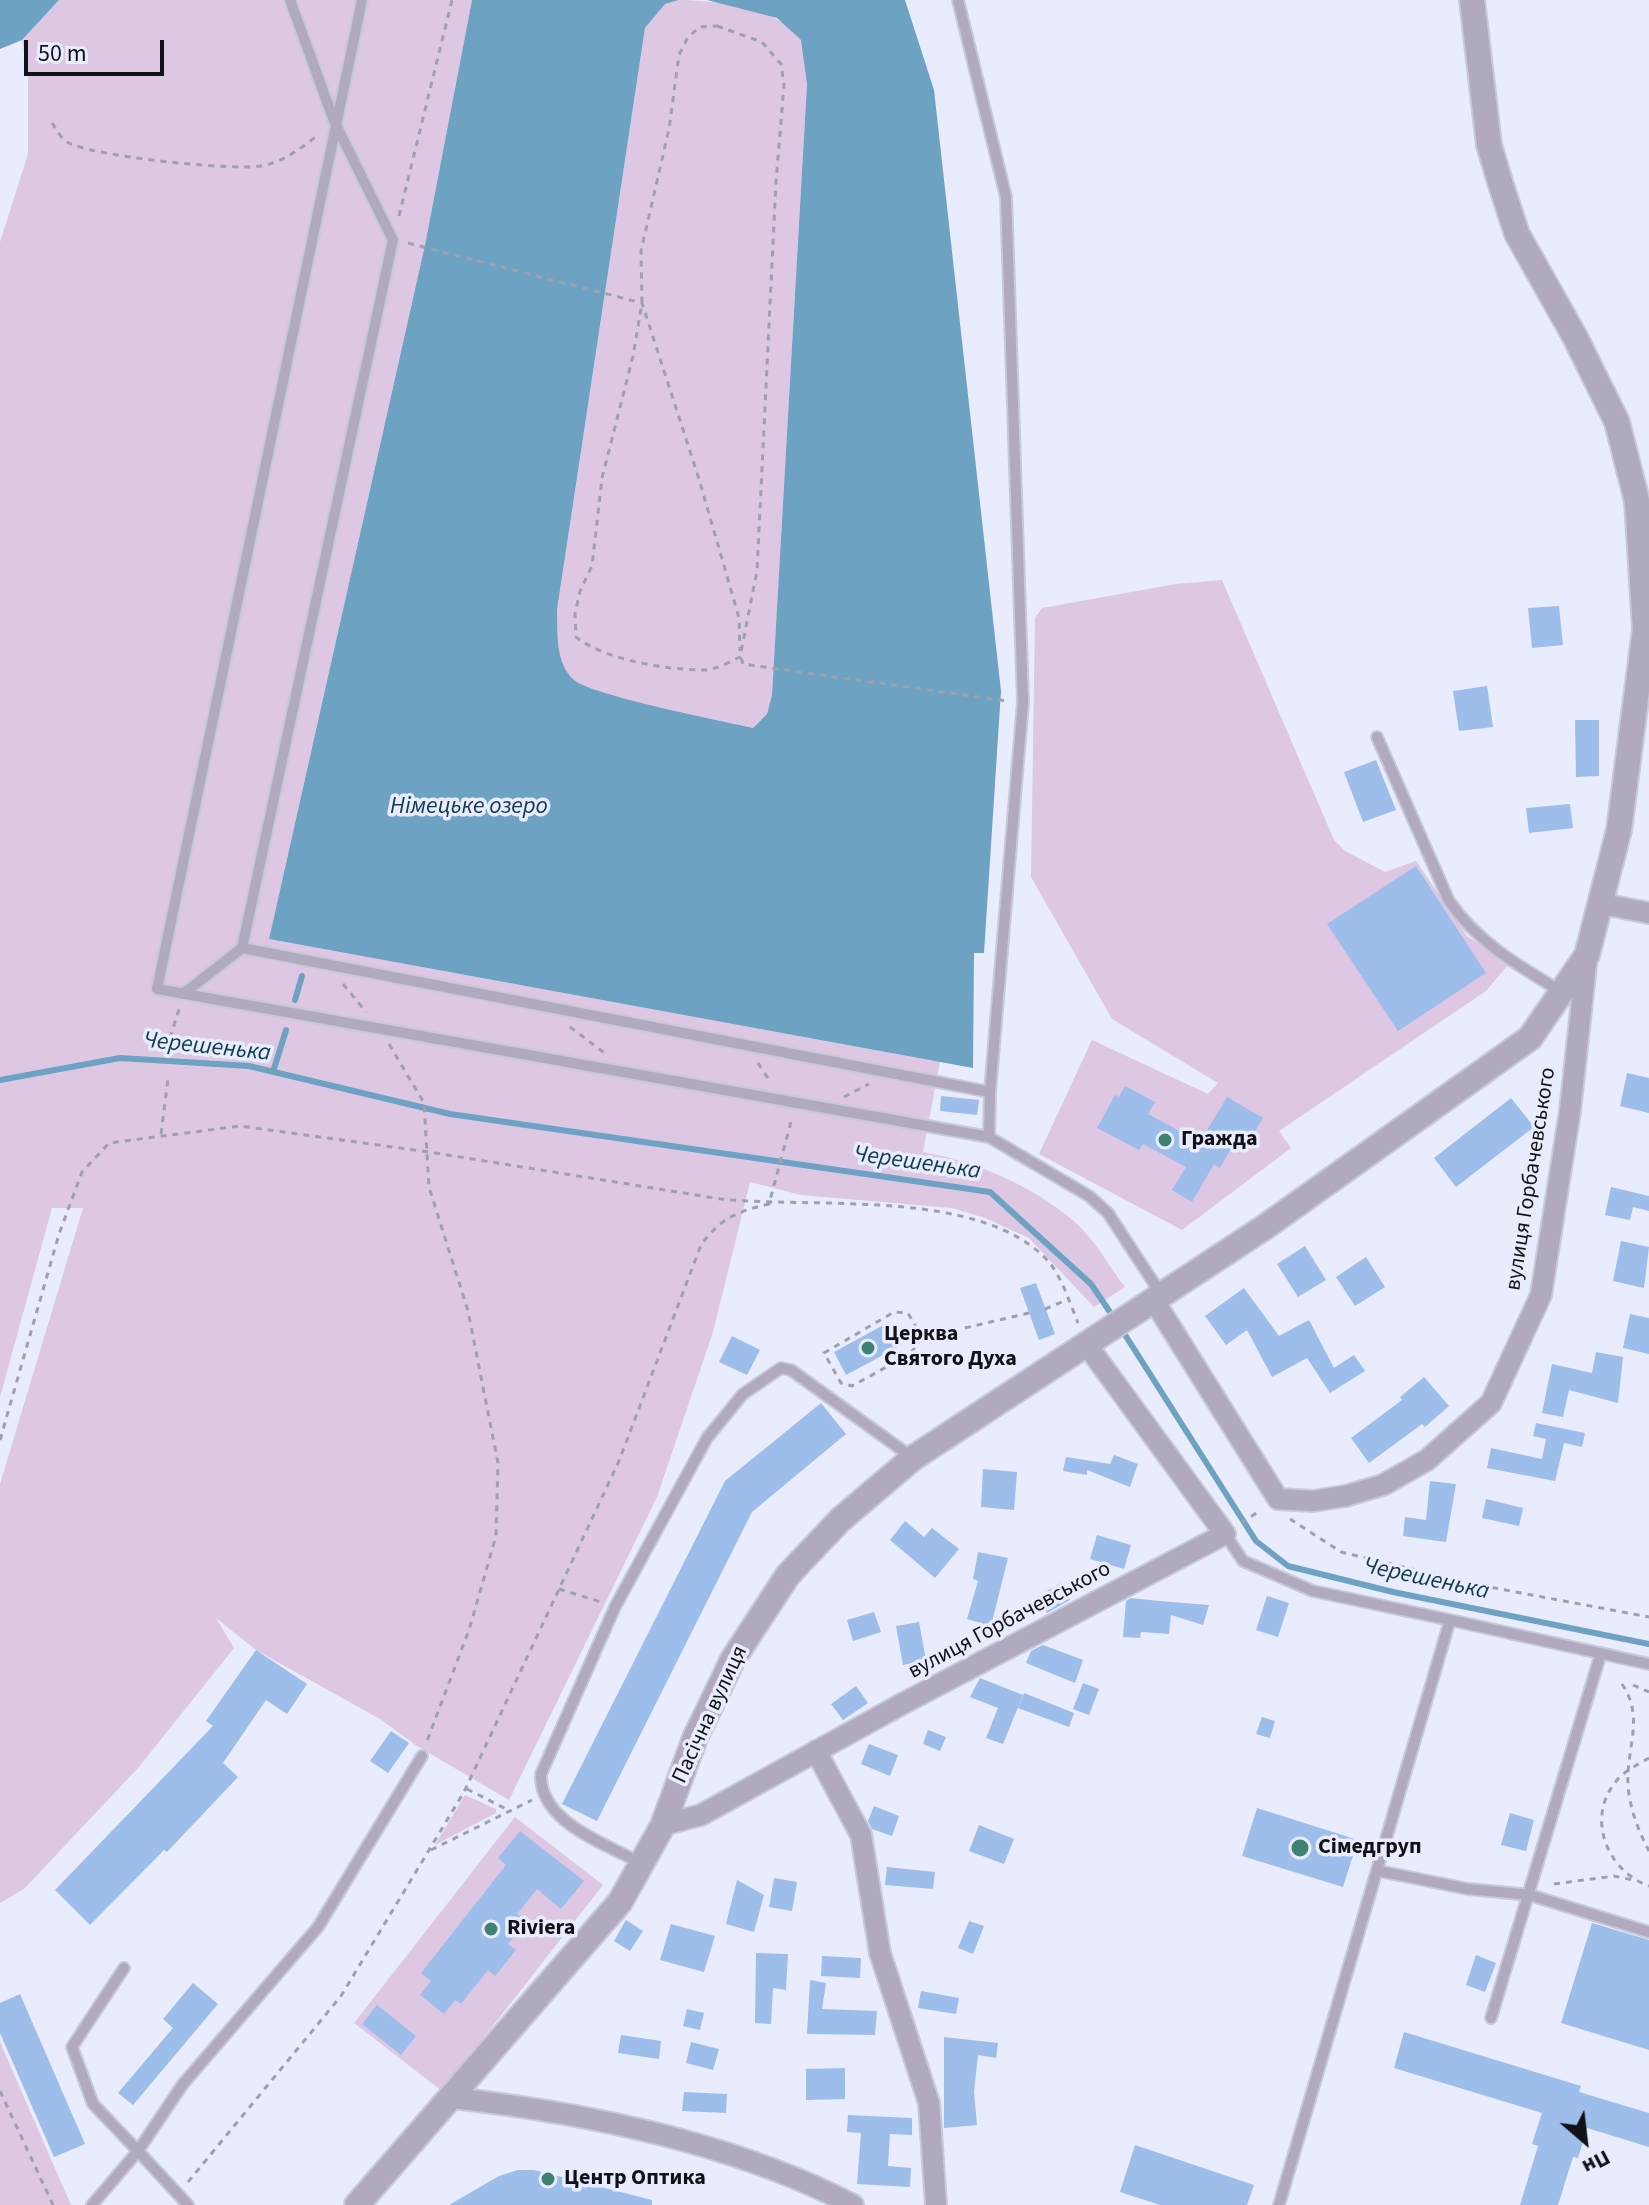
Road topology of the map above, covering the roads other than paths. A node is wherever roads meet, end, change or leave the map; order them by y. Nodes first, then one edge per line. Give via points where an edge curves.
1 (290, 0) edge
2 (362, 0) edge
3 (958, 0) edge
4 (1472, 0) edge
5 (334, 121) junction
6 (1377, 737) dead end
7 (1602, 904) junction
8 (1649, 913) edge
9 (242, 948) junction
10 (1587, 955) junction
11 (1562, 992) junction
12 (183, 994) junction
13 (990, 1092) junction
14 (989, 1137) junction
15 (1150, 1302) junction
16 (1097, 1339) junction
17 (913, 1458) junction
18 (1230, 1530) junction
19 (1450, 1620) junction
20 (1601, 1653) junction
21 (1649, 1664) edge
22 (816, 1751) junction
23 (422, 1756) road end
24 (663, 1825) junction
25 (644, 1865) junction
26 (1379, 1871) junction
27 (1530, 1895) junction
28 (1649, 1932) edge
29 (124, 1968) dead end
30 (1491, 2018) dead end
31 (453, 2098) junction
32 (138, 2151) junction
33 (368, 2201) edge
34 (92, 2205) edge
35 (188, 2205) edge
36 (853, 2205) edge
37 (936, 2205) edge
38 (1279, 2205) edge

1 - 5 lane
2 - 5 lane
3 - 13 lane via 1006,197 1023,687
4 - 7 street, Пасічна вулиця via 1489,145 1517,234 1617,422 1637,501 1645,629 1619,830
5 - 9 lane via 393,240
5 - 12 lane via 157,989
6 - 11 lane via 1461,918 1500,953
7 - 8 street
7 - 10 street, Пасічна вулиця
9 - 12 lane
9 - 13 lane
10 - 11 street, Пасічна вулиця
10 - 15 street, вулиця Горбачевського via 1570,1111 1541,1295 1491,1403 1427,1460 1383,1485 1313,1501 1278,1499
11 - 15 street, Пасічна вулиця via 1530,1038 1265,1227
12 - 14 lane
13 - 14 lane
14 - 15 lane via 1089,1196 1108,1213
15 - 16 street, Пасічна вулиця
16 - 17 street, Пасічна вулиця
16 - 18 street
17 - 24 street, Пасічна вулиця via 840,1520 788,1575 733,1659 695,1738
17 - 25 lane via 781,1368 743,1394 707,1438 615,1607 544,1765 542,1795 562,1819
18 - 19 lane via 1243,1561 1313,1591
18 - 22 street, вулиця Горбачевського
19 - 20 lane
19 - 26 lane
20 - 21 lane
20 - 27 lane
22 - 24 street, вулиця Горбачевського via 701,1815
22 - 37 street via 861,1835 880,1953 929,2103
23 - 32 lane via 318,1927 183,2084
24 - 25 street, Пасічна вулиця
25 - 31 street, Пасічна вулиця via 620,1902
26 - 27 lane
26 - 38 lane
27 - 28 lane
27 - 30 lane
29 - 32 lane via 72,2047 93,2104
31 - 33 street, Пасічна вулиця
31 - 36 street via 519,2104 716,2150 812,2183
32 - 34 lane
32 - 35 lane

